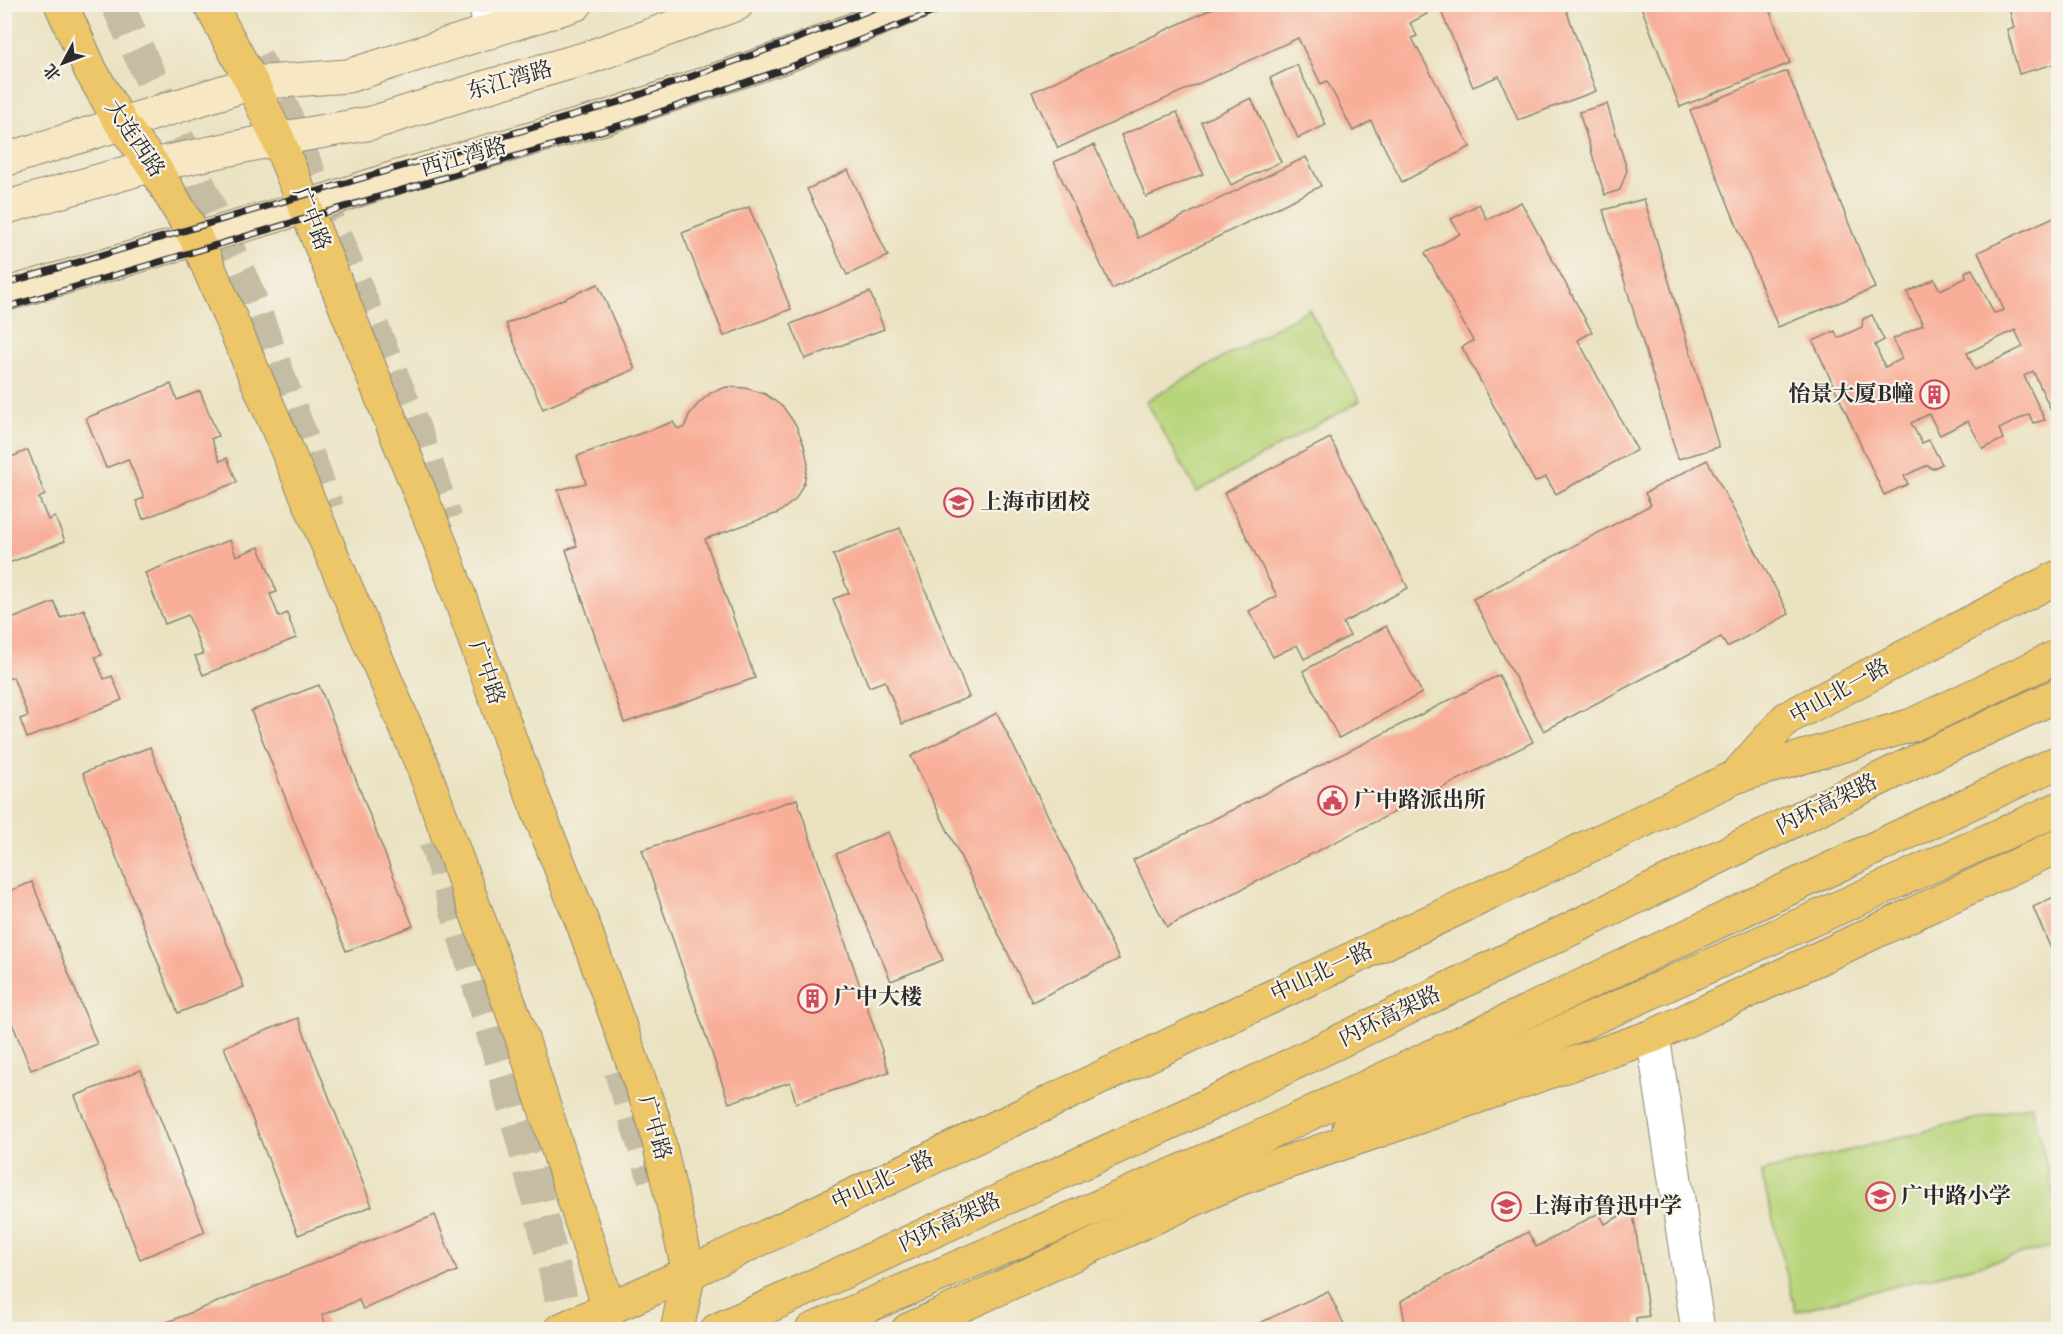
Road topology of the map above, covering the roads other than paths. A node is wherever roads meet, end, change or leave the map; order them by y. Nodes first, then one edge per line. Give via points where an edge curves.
1 (61, 4) edge
2 (210, 4) edge
3 (576, 4) edge
4 (737, 4) edge
5 (917, 4) edge
6 (488, 18) edge
7 (252, 83) junction
8 (121, 123) junction
9 (278, 140) junction
10 (4, 160) edge
11 (153, 165) junction
12 (306, 207) junction
13 (4, 208) edge
14 (196, 238) junction
15 (4, 295) edge
16 (2058, 577) edge
17 (2058, 656) edge
18 (2058, 695) edge
19 (2058, 762) edge
20 (1735, 777) junction
21 (2058, 809) edge
22 (2058, 846) edge
23 (1653, 1036) junction
24 (1233, 1181) junction
25 (689, 1272) junction
26 (606, 1319) edge
27 (560, 1329) edge
28 (677, 1329) edge
29 (717, 1329) edge
30 (812, 1329) edge
31 (908, 1329) edge
32 (1698, 1329) edge

1 - 8 main road, 大连西路 via 91,71
2 - 7 main road
3 - 6 main road
4 - 9 main road, 东江湾路 via 590,57 372,123
5 - 12 main road, 西江湾路 via 786,56 616,115
6 - 7 main road via 348,76
7 - 8 main road
7 - 9 main road, 广中路
8 - 10 main road
8 - 11 main road, 大连西路
9 - 11 main road, 东江湾路
9 - 12 main road, 广中路
11 - 13 main road, 东江湾路
11 - 14 main road, 大连西路
12 - 14 main road, 西江湾路
12 - 25 main road, 广中路 via 444,553 654,1121
14 - 15 main road, 西江湾路
14 - 26 main road via 423,767 522,1038
16 - 20 main road, 中山北一路 via 1787,718
17 - 20 main road via 1912,725
18 - 29 main road, 内环高架路 via 1202,1108
19 - 30 main road, 内环高架路 via 1260,1137
20 - 25 main road, 中山北一路
21 - 24 main road
22 - 23 main road
23 - 24 main road
23 - 32 street
24 - 31 main road
25 - 26 main road, 中山北一路
25 - 28 main road
26 - 27 main road, 中山北一路

